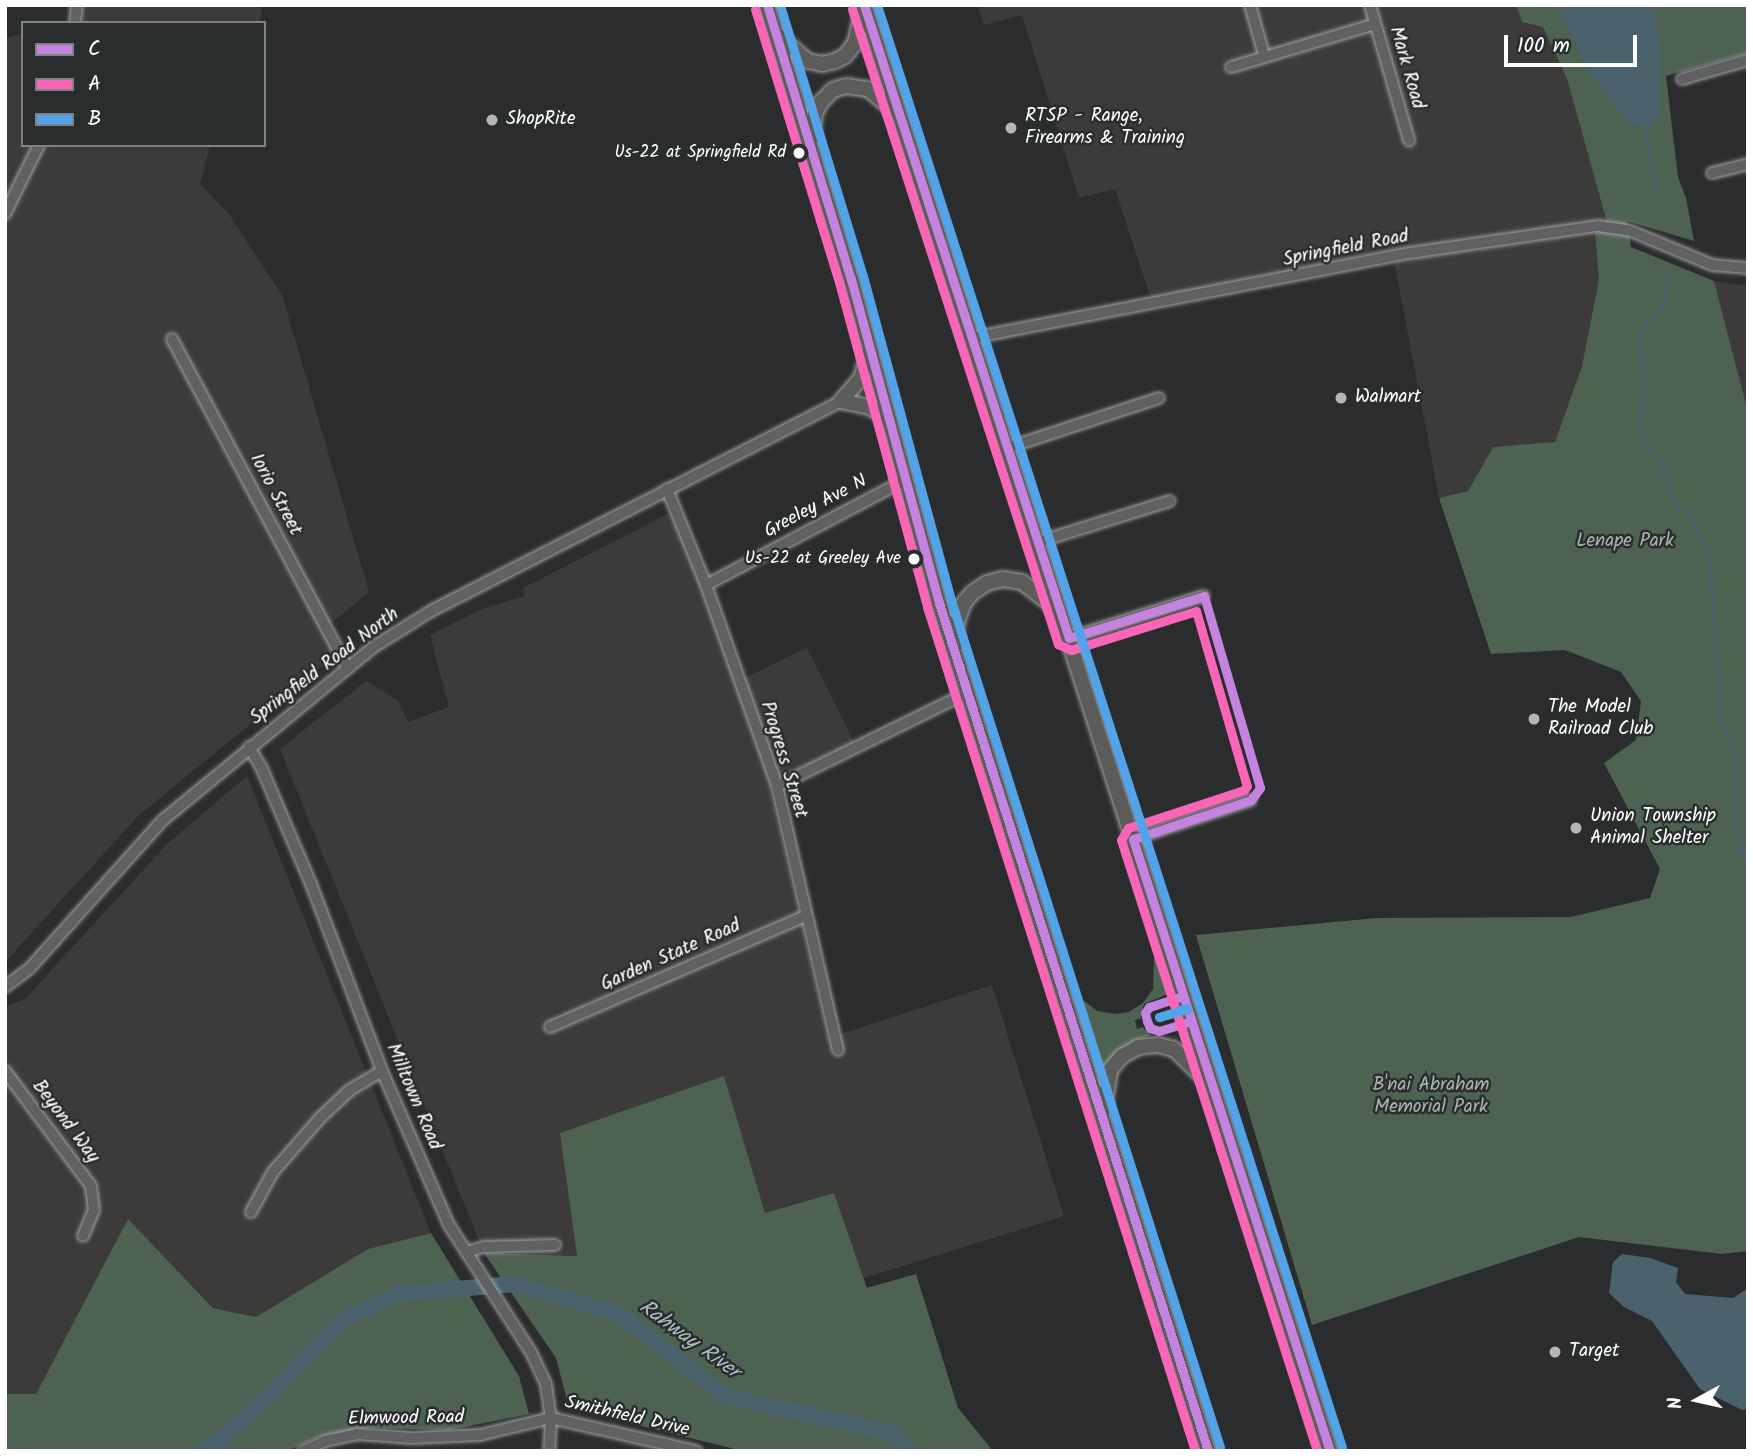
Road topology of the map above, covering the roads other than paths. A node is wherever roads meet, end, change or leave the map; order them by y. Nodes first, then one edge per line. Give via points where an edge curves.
1 (767, 5) edge
2 (864, 5) edge
3 (1250, 5) edge
4 (1370, 5) edge
5 (1375, 24) junction
6 (774, 30) junction
7 (1264, 55) junction
8 (1748, 60) edge
9 (1231, 67) dead end
10 (1682, 79) dead end
11 (899, 115) junction
12 (1409, 140) dead end
13 (38, 147) edge
14 (811, 147) junction
15 (1748, 164) edge
16 (1713, 173) dead end
17 (5, 214) edge
18 (1748, 268) edge
19 (971, 338) junction
20 (172, 339) dead end
21 (870, 347) junction
22 (1159, 398) dead end
23 (841, 401) junction
24 (890, 421) junction
25 (1007, 448) junction
26 (905, 480) junction
27 (667, 489) junction
28 (1170, 501) dead end
29 (1038, 542) junction
30 (706, 585) junction
31 (1204, 596) dead end
32 (1061, 614) junction
33 (1069, 638) junction
34 (954, 652) junction
35 (347, 667) junction
36 (967, 693) junction
37 (249, 747) junction
38 (776, 786) junction
39 (1251, 800) dead end
40 (1133, 839) junction
41 (806, 916) junction
42 (5, 987) edge
43 (550, 1027) dead end
44 (838, 1050) dead end
45 (382, 1070) junction
46 (5, 1072) edge
47 (1212, 1086) junction
48 (1103, 1121) junction
49 (251, 1212) dead end
50 (83, 1236) dead end
51 (555, 1245) dead end
52 (466, 1252) junction
53 (551, 1418) junction
54 (303, 1451) edge
55 (549, 1451) edge
56 (695, 1451) edge
57 (1208, 1451) edge
58 (1331, 1451) edge

1 - 6 highway
2 - 6 highway via 855,43 835,61 817,63 803,58
2 - 11 highway
3 - 7 street
4 - 5 street, Mark Road
5 - 7 street
5 - 12 street, Mark Road
6 - 14 highway
7 - 9 street
8 - 10 street
11 - 14 highway via 868,89 839,87 818,107
11 - 19 highway
13 - 17 street
14 - 21 highway
15 - 16 street
18 - 19 street, Springfield Road via 1691,258 1628,230 1586,227 1410,253
19 - 25 highway
20 - 35 street, Iorio Street
21 - 23 highway via 861,378
21 - 24 highway
22 - 25 street
23 - 24 highway via 870,407
23 - 27 street, Springfield Road North
24 - 26 highway
25 - 29 highway
26 - 30 street, Greeley Ave N
26 - 34 highway
27 - 30 street, Progress Street
27 - 35 street, Springfield Road North via 402,627
28 - 29 street
29 - 32 highway
30 - 38 street, Progress Street
31 - 33 street
32 - 33 highway
32 - 34 highway via 1023,582 987,583 972,593 961,609
33 - 40 highway
34 - 36 highway
35 - 37 street, Springfield Road North
36 - 38 street
36 - 48 highway via 1052,977
37 - 42 street, Springfield Road North via 163,820 30,968
37 - 45 street, Milltown Road via 311,884
38 - 41 street, Progress Street
39 - 40 street
40 - 47 highway
41 - 43 street, Garden State Road
41 - 44 street, Progress Street
45 - 49 street via 350,1090 321,1117 273,1172
45 - 52 street, Milltown Road via 449,1226
46 - 50 street, Beyond Way via 91,1186 94,1210
47 - 48 highway via 1174,1049 1138,1047 1110,1070
47 - 58 highway
48 - 57 highway
51 - 52 street via 484,1247
52 - 53 street, Milltown Road via 531,1352 546,1384
53 - 54 street, Elmwood Road via 480,1435 412,1438 357,1434
53 - 55 street, Milltown Road
53 - 56 street, Smithfield Drive

